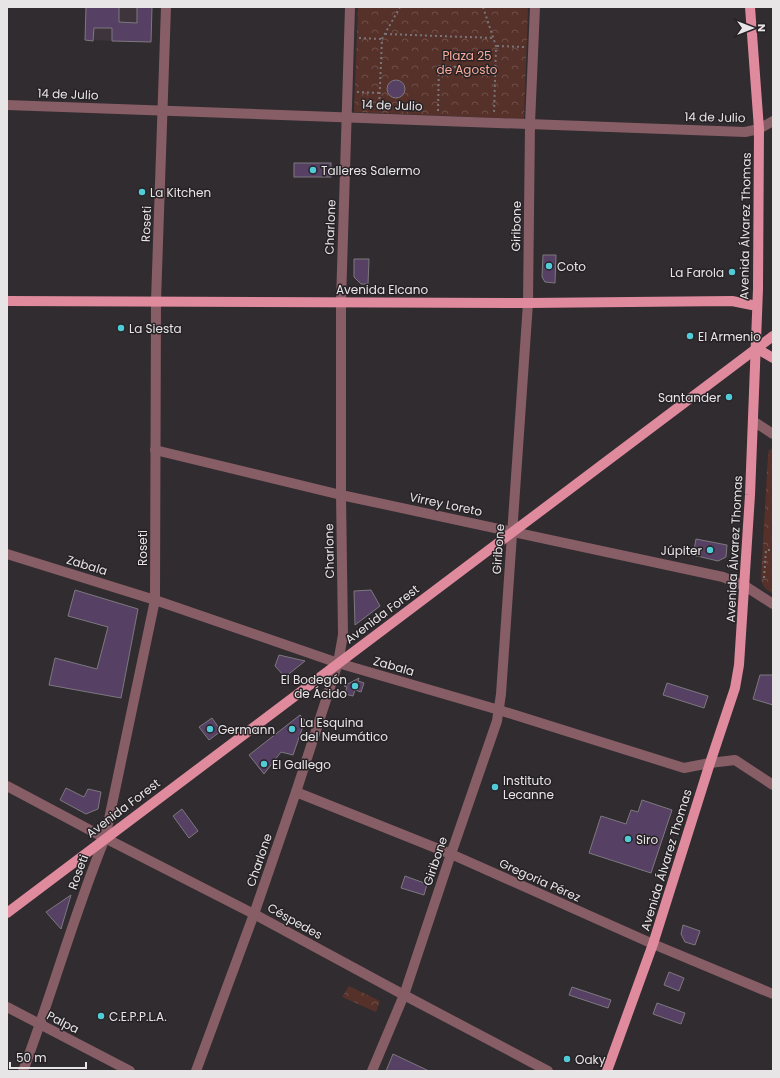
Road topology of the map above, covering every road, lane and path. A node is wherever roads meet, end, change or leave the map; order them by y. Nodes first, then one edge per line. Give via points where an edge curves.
1 (166, 7) edge
2 (350, 7) edge
3 (400, 7) edge
4 (483, 7) edge
5 (535, 7) edge
6 (750, 7) edge
7 (384, 34) junction
8 (494, 38) junction
9 (367, 39) dead end
10 (382, 39) junction
11 (496, 46) junction
12 (514, 46) dead end
13 (495, 69) junction
14 (348, 92) junction
15 (380, 93) junction
16 (7, 105) edge
17 (438, 109) dead end
18 (162, 110) junction
19 (347, 117) junction
20 (378, 118) junction
21 (773, 121) edge
22 (494, 122) junction
23 (530, 124) junction
24 (759, 129) junction
25 (7, 301) edge
26 (156, 302) junction
27 (341, 302) junction
28 (528, 303) junction
29 (757, 306) junction
30 (773, 336) edge
31 (756, 348) junction
32 (773, 358) edge
33 (753, 422) junction
34 (773, 434) edge
35 (155, 450) junction
36 (341, 494) junction
37 (513, 532) junction
38 (773, 550) edge
39 (7, 554) edge
40 (764, 578) dead end
41 (745, 586) junction
42 (155, 600) junction
43 (773, 604) edge
44 (338, 663) junction
45 (499, 710) junction
46 (710, 763) junction
47 (773, 785) edge
48 (7, 786) edge
49 (296, 792) junction
50 (105, 838) junction
51 (450, 854) junction
52 (7, 913) edge
53 (254, 914) junction
54 (653, 944) junction
55 (773, 994) edge
56 (404, 996) junction
57 (7, 1007) edge
58 (40, 1025) junction
59 (23, 1071) edge
60 (130, 1071) edge
61 (196, 1071) edge
62 (372, 1071) edge
63 (548, 1071) edge
64 (607, 1071) edge

1 - 18 street, Roseti
2 - 14 street, Charlone
3 - 7 path
4 - 8 path
5 - 23 street, Giribone
6 - 24 main road, Avenida Álvarez Thomas
7 - 8 path
7 - 10 path
8 - 11 path
9 - 10 path
10 - 15 path
11 - 12 path
11 - 13 path
13 - 17 path via 439,66
13 - 22 path
14 - 15 path
14 - 19 street, Charlone
15 - 20 path
16 - 18 street, 14 de Julio
18 - 19 street, 14 de Julio
18 - 26 street, Roseti
19 - 20 street, 14 de Julio
19 - 27 street, Charlone
20 - 22 street, 14 de Julio
21 - 24 street, 14 de Julio
22 - 23 street, 14 de Julio
23 - 24 street, 14 de Julio via 745,132
23 - 28 street, Giribone
24 - 29 main road, Avenida Álvarez Thomas
25 - 26 main road, Avenida Elcano
26 - 27 main road, Avenida Elcano
26 - 35 street, Roseti
27 - 28 main road, Avenida Elcano
27 - 36 street, Charlone
28 - 29 main road, Avenida Elcano via 732,301
28 - 37 street, Giribone
29 - 31 main road, Avenida Álvarez Thomas
30 - 31 main road, Avenida Forest
31 - 32 main road
31 - 33 main road, Avenida Álvarez Thomas
31 - 37 main road, Avenida Forest
33 - 34 street
33 - 41 main road, Avenida Álvarez Thomas
35 - 36 street, Virrey Loreto
35 - 42 street, Roseti
36 - 37 street, Virrey Loreto
36 - 44 street, Charlone via 343,636
37 - 41 street, Virrey Loreto via 723,577
37 - 44 main road, Avenida Forest
37 - 45 street, Giribone
38 - 40 path via 766,550
39 - 42 street, Zabala
41 - 43 street, Virrey Loreto
41 - 46 main road, Avenida Álvarez Thomas via 738,676
42 - 44 street, Zabala
42 - 50 street, Roseti
44 - 45 street, Zabala
44 - 49 street, Charlone
44 - 50 main road, Avenida Forest
45 - 46 street, Zabala via 684,768
45 - 51 street, Giribone
46 - 47 street, Zabala via 735,760
46 - 54 main road, Avenida Álvarez Thomas
48 - 50 street, Céspedes
49 - 51 street, Gregoria Pérez
49 - 53 street, Charlone
50 - 52 main road, Avenida Forest
50 - 53 street, Céspedes
50 - 58 street, Roseti
51 - 54 street, Gregoria Pérez
51 - 56 street, Giribone
53 - 56 street, Céspedes
53 - 61 street, Charlone
54 - 55 street, Gregoria Pérez
54 - 64 main road, Avenida Álvarez Thomas
56 - 62 street, Giribone
56 - 63 street, Céspedes
57 - 58 street, Palpa
58 - 59 street, Roseti
58 - 60 street, Palpa

